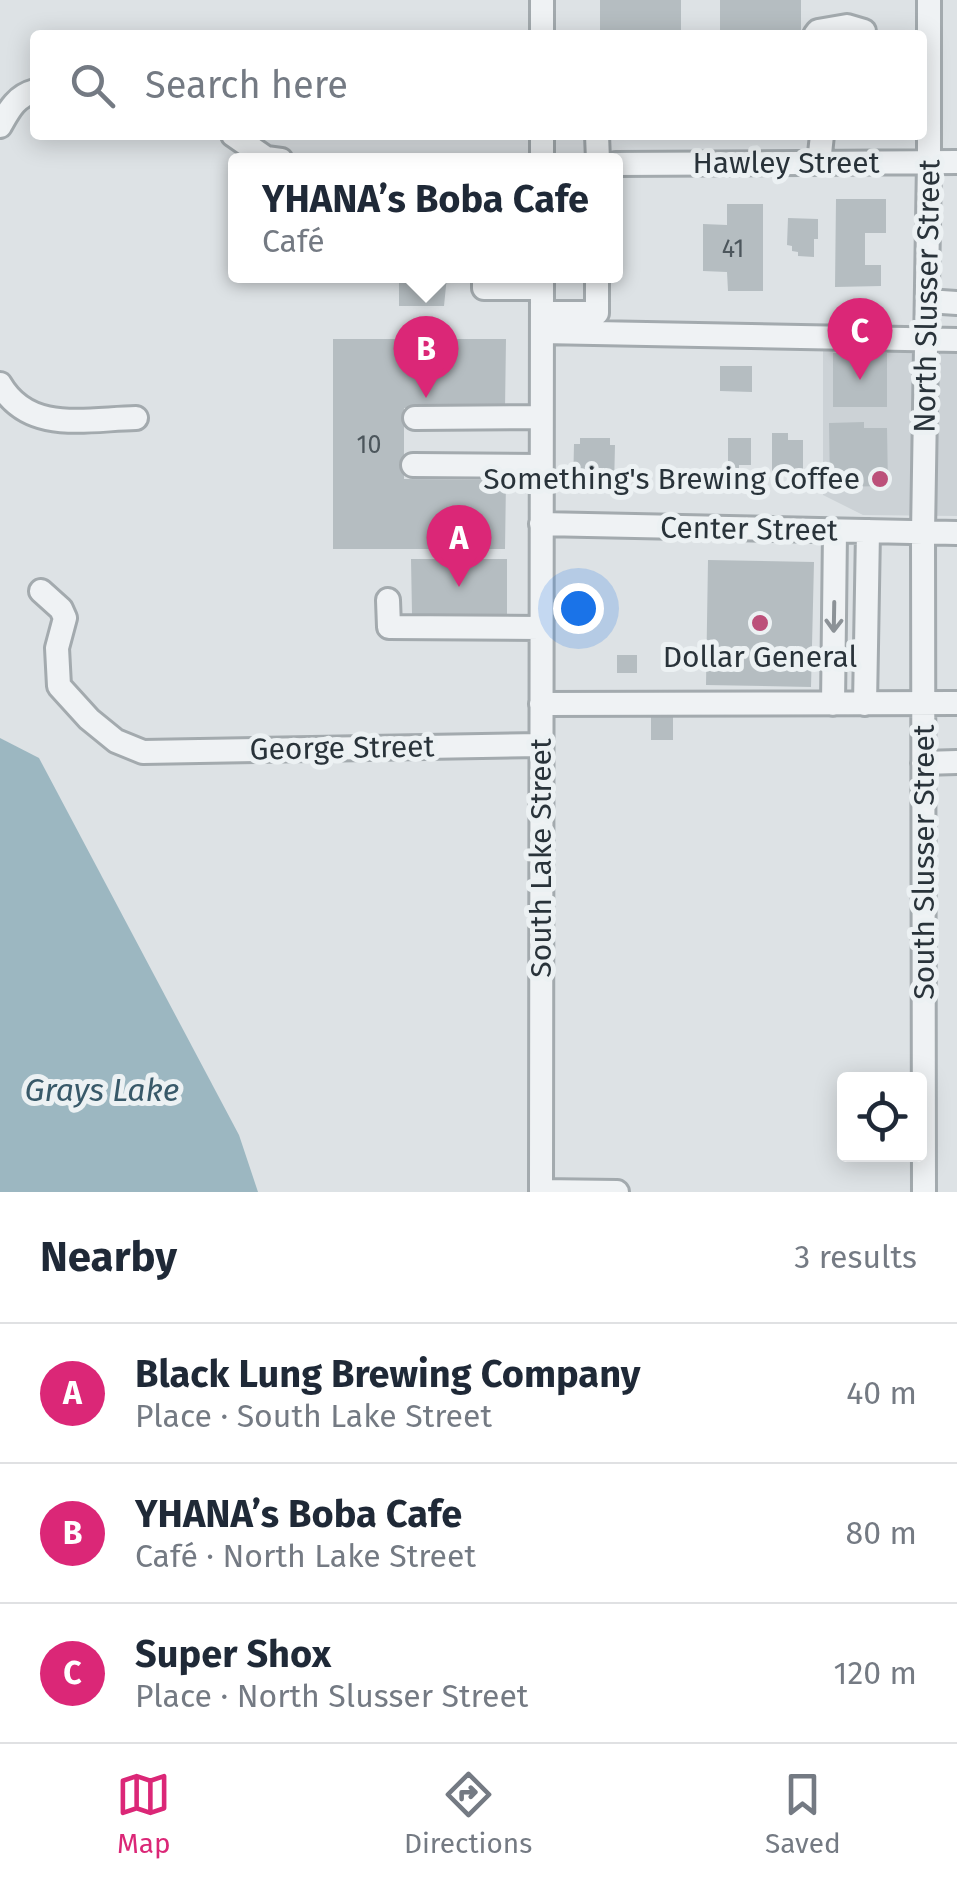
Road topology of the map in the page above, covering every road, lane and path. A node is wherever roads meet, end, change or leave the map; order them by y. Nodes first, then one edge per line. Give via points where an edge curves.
1 (542, 0) edge
2 (930, 0) edge
3 (542, 30) edge
4 (824, 30) edge
5 (860, 30) edge
6 (30, 93) edge
7 (0, 126) edge
8 (821, 140) edge
9 (929, 162) junction
10 (957, 162) edge
11 (819, 163) junction
12 (623, 164) edge
13 (484, 283) edge
14 (532, 283) edge
15 (542, 283) edge
16 (597, 283) edge
17 (927, 302) junction
18 (957, 303) edge
19 (542, 323) junction
20 (926, 340) junction
21 (957, 340) edge
22 (0, 384) edge
23 (542, 417) junction
24 (136, 418) dead end
25 (416, 418) dead end
26 (413, 465) dead end
27 (542, 466) junction
28 (541, 524) junction
29 (835, 530) junction
30 (868, 531) junction
31 (923, 532) junction
32 (957, 532) edge
33 (40, 591) dead end
34 (388, 600) dead end
35 (541, 628) junction
36 (957, 703) edge
37 (541, 704) junction
38 (833, 704) junction
39 (865, 704) junction
40 (923, 704) junction
41 (541, 745) junction
42 (957, 762) edge
43 (924, 764) junction
44 (541, 1192) edge
45 (617, 1192) edge
46 (924, 1192) edge

1 - 3 street
2 - 9 street, North Slusser Street
4 - 5 street
6 - 7 street via 13,104
8 - 11 street
9 - 10 street, Hawley Street
9 - 11 street, Hawley Street
9 - 17 street, North Slusser Street
11 - 12 street, Hawley Street
13 - 14 street
15 - 19 street, South Lake Street
16 - 19 street via 597,313
17 - 18 street
17 - 20 street, North Slusser Street
19 - 20 street
19 - 23 street, South Lake Street
20 - 21 street
20 - 31 street, North Slusser Street
22 - 24 street via 25,412 50,420
23 - 25 street
23 - 27 street, South Lake Street
26 - 27 street
27 - 28 street, South Lake Street
28 - 29 street, Center Street
28 - 35 street, South Lake Street
29 - 30 street, Center Street
29 -> 38 street
30 - 31 street, Center Street
30 - 39 street
31 - 32 street, Center Street
31 - 40 street, South Slusser Street
33 - 41 street, George Street via 65,618 56,648 59,686 116,741 143,752
34 - 35 street via 389,627
35 - 37 street, South Lake Street
36 - 40 street
37 - 38 street
37 - 41 street, South Lake Street
38 - 39 street
39 - 40 street
40 - 43 street, South Slusser Street
41 - 44 street, South Lake Street
42 - 43 street
43 - 46 street, South Slusser Street
44 - 45 street

